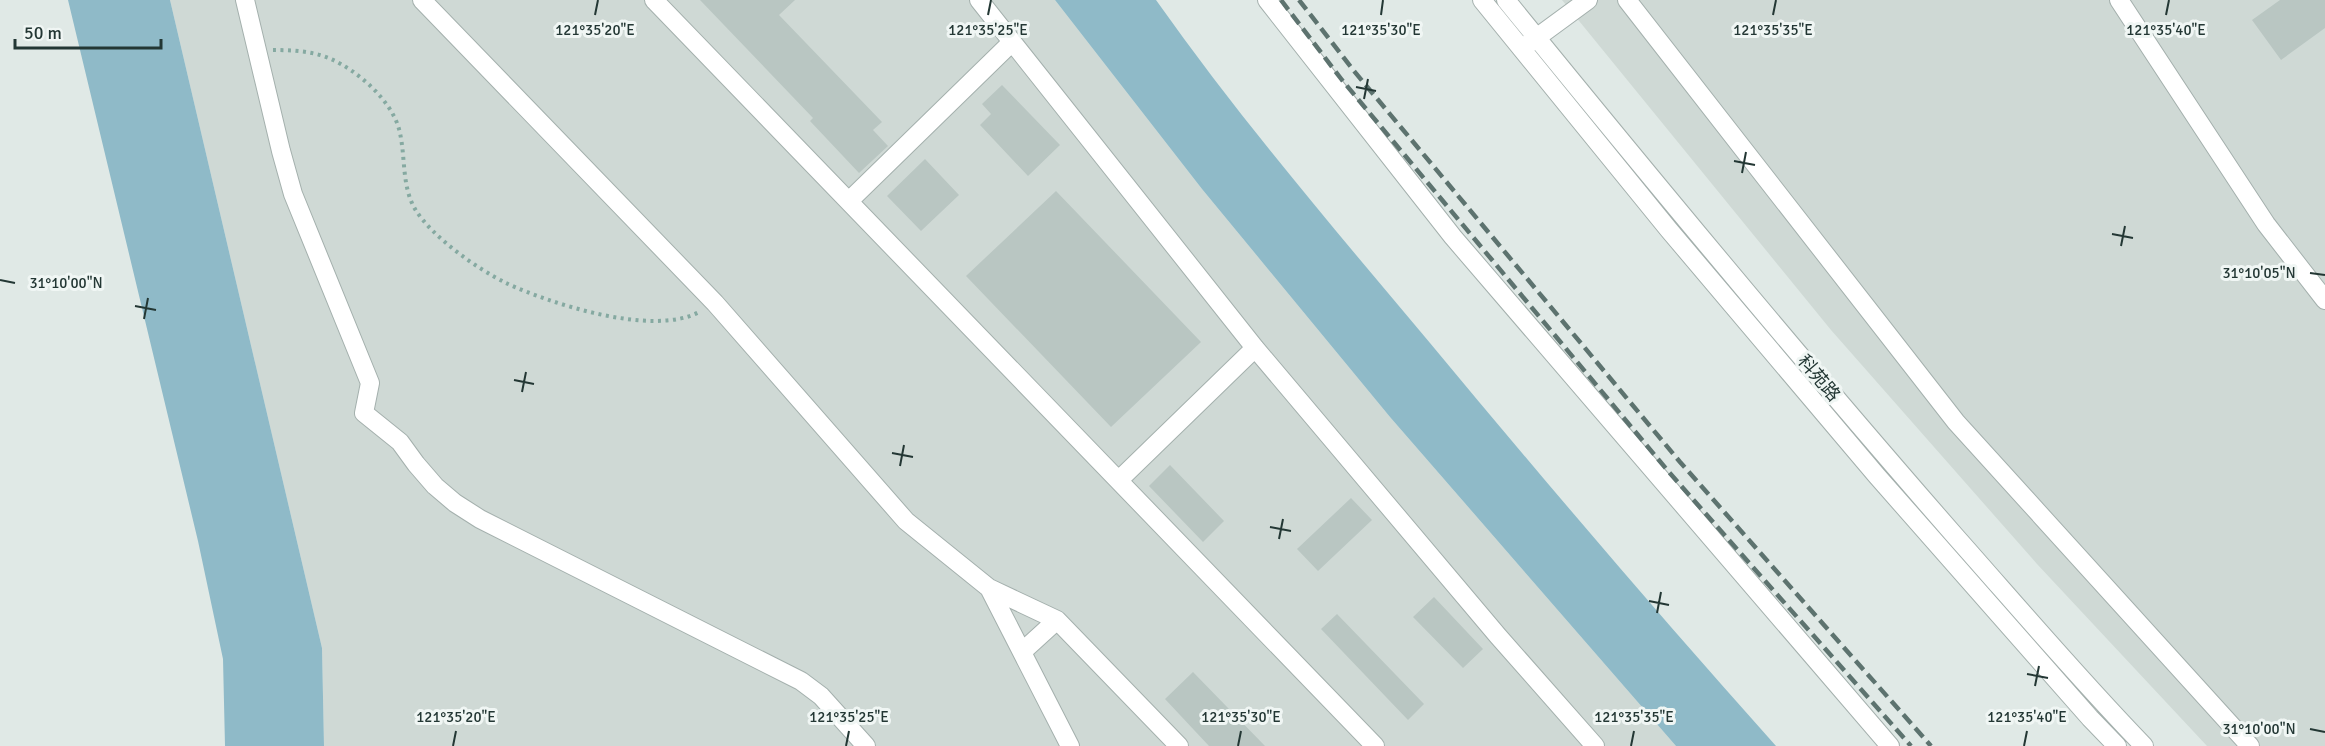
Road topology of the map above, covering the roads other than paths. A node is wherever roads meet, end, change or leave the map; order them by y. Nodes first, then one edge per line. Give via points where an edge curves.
1 (245, 0) edge
2 (422, 0) edge
3 (654, 0) edge
4 (979, 0) edge
5 (1267, 0) edge
6 (1482, 0) edge
7 (1506, 0) edge
8 (1588, 0) edge
9 (1627, 0) edge
10 (2119, 0) edge
11 (1536, 37) junction
12 (1011, 43) junction
13 (1522, 50) junction
14 (849, 201) junction
15 (2325, 300) edge
16 (1255, 348) junction
17 (1119, 480) junction
18 (989, 588) junction
19 (1057, 620) junction
20 (1023, 651) junction
21 (866, 746) edge
22 (1070, 746) edge
23 (1179, 746) edge
24 (1375, 746) edge
25 (1594, 746) edge
26 (1890, 746) edge
27 (2117, 746) edge
28 (2144, 746) edge
29 (2250, 746) edge

1 - 21 street via 293,194 370,383 364,413 400,442 455,503 801,681 821,696
2 - 18 street via 715,303 906,521
3 - 14 street
4 - 12 street
5 - 26 street via 1453,237
6 - 13 street, 科苑路
7 - 11 street, 科苑路
8 - 11 street
9 - 29 street via 1956,422
10 - 15 street via 2266,224
11 - 13 street
11 - 28 street, 科苑路 via 1891,463
12 - 14 street
12 - 16 street
13 - 27 street, 科苑路 via 1877,476
14 - 17 street
16 - 17 street
16 - 25 street
17 - 24 street
18 - 19 street
18 - 20 street
19 - 20 street
19 - 23 street
20 - 22 street

